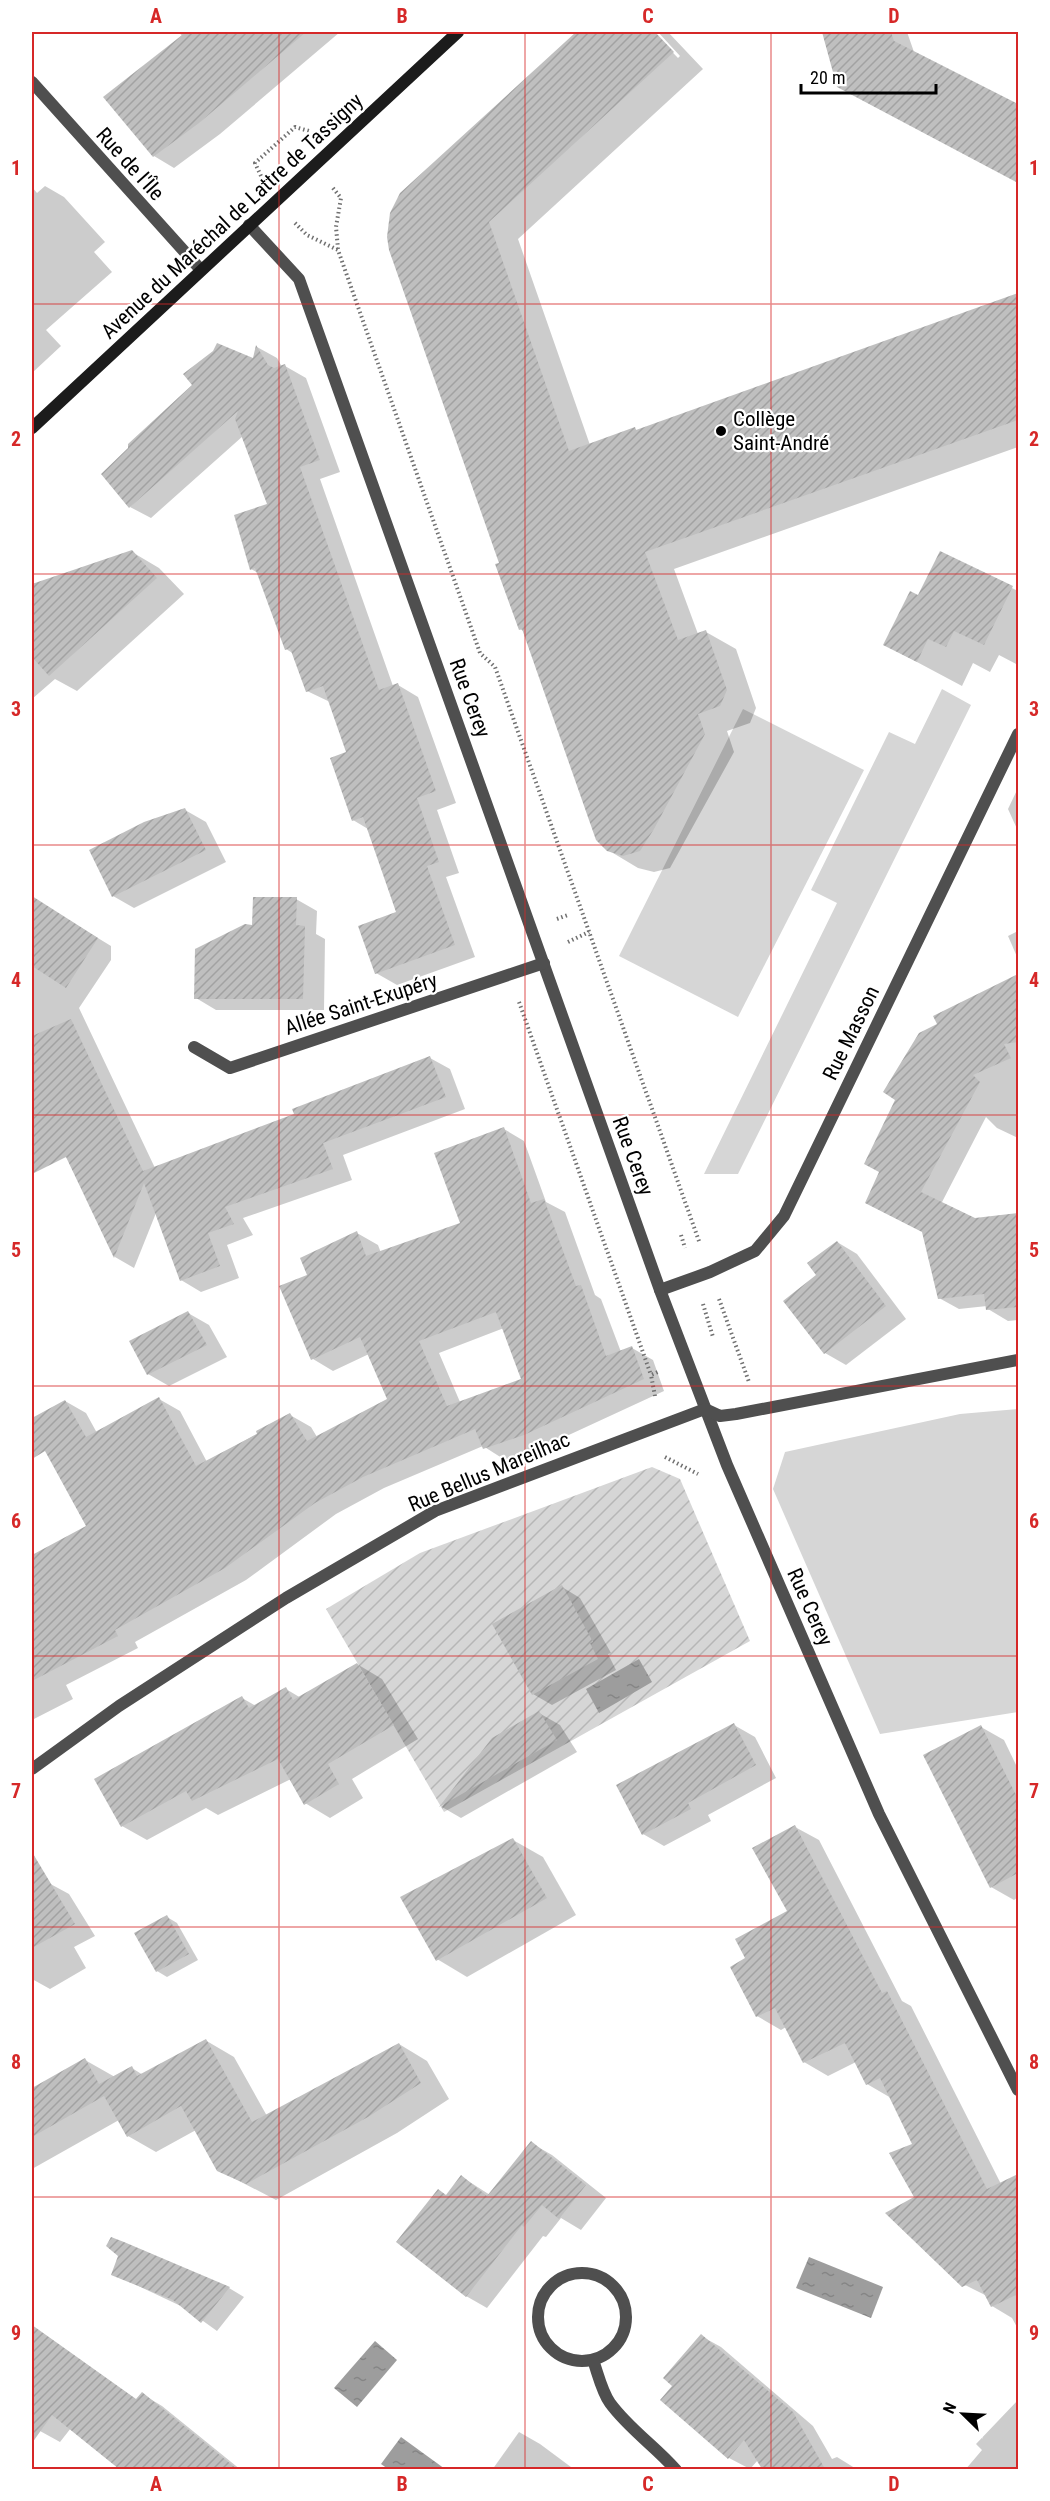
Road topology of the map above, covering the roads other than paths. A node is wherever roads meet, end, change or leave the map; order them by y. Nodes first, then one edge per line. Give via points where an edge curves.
1 (458, 32) edge
2 (32, 82) edge
3 (249, 225) junction
4 (201, 270) junction
5 (32, 428) edge
6 (1018, 734) edge
7 (544, 963) junction
8 (194, 1047) dead end
9 (660, 1290) junction
10 (1018, 1360) edge
11 (705, 1409) junction
12 (32, 1769) edge
13 (1018, 2090) edge
14 (592, 2360) junction
15 (676, 2469) edge

1 - 3 main road, Avenue du Maréchal de Lattre de Tassigny
2 - 4 street, Rue de l'Île
3 - 4 main road, Avenue du Maréchal de Lattre de Tassigny
3 - 7 street, Rue Cerey via 299,279
4 - 5 main road, Avenue du Maréchal de Lattre de Tassigny
6 - 9 street, Rue Masson via 784,1216 755,1251
7 - 8 street, Allée Saint-Exupéry via 230,1068
7 - 9 street, Rue Cerey
9 - 11 street, Rue Cerey
10 - 11 street, Rue Bellus Mareilhac via 720,1416
11 - 12 street, Rue Bellus Mareilhac via 435,1511 286,1598 119,1706
11 - 13 street, Rue Cerey via 879,1814
14 - 14 street via 606,2355 616,2345 627,2320 626,2305 620,2293 598,2275 569,2274 545,2292 539,2306 542,2336 563,2357
14 - 15 street via 609,2402

